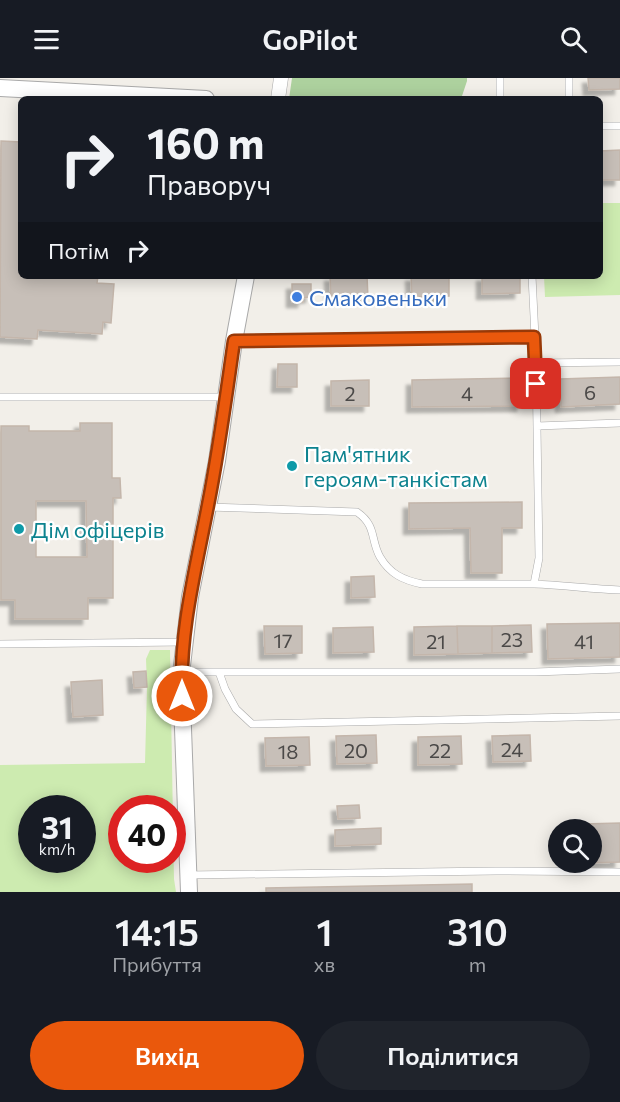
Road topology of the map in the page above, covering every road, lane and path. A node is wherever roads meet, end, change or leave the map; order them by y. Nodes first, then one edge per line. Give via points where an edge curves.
1 (281, 78) edge
2 (500, 78) edge
3 (569, 78) edge
4 (0, 88) edge
5 (150, 96) edge
6 (278, 96) edge
7 (500, 96) edge
8 (569, 96) edge
9 (603, 126) edge
10 (620, 126) edge
11 (245, 279) edge
12 (532, 279) edge
13 (534, 337) junction
14 (234, 341) junction
15 (620, 362) edge
16 (536, 363) junction
17 (0, 397) edge
18 (226, 397) junction
19 (620, 423) edge
20 (537, 426) junction
21 (208, 507) junction
22 (534, 584) junction
23 (620, 590) edge
24 (184, 642) junction
25 (0, 644) edge
26 (620, 669) edge
27 (219, 672) junction
28 (181, 674) junction
29 (620, 716) edge
30 (620, 872) edge
31 (188, 884) edge

1 - 6 street
2 - 7 lane
3 - 8 lane
4 - 5 street
9 - 10 lane
11 - 14 street
12 - 13 lane
13 - 14 lane
13 - 16 lane
14 - 18 street
15 - 16 lane
16 - 20 lane
17 - 18 lane
18 - 21 street
19 - 20 lane
20 - 22 lane via 539,558
21 - 22 lane via 357,512 372,528 379,556 405,581
21 - 24 street
22 - 23 lane
24 - 25 lane
24 - 28 street
26 - 27 lane
27 - 28 lane
27 - 29 lane via 236,709 252,724
28 - 31 street
30 - 31 lane via 496,871

